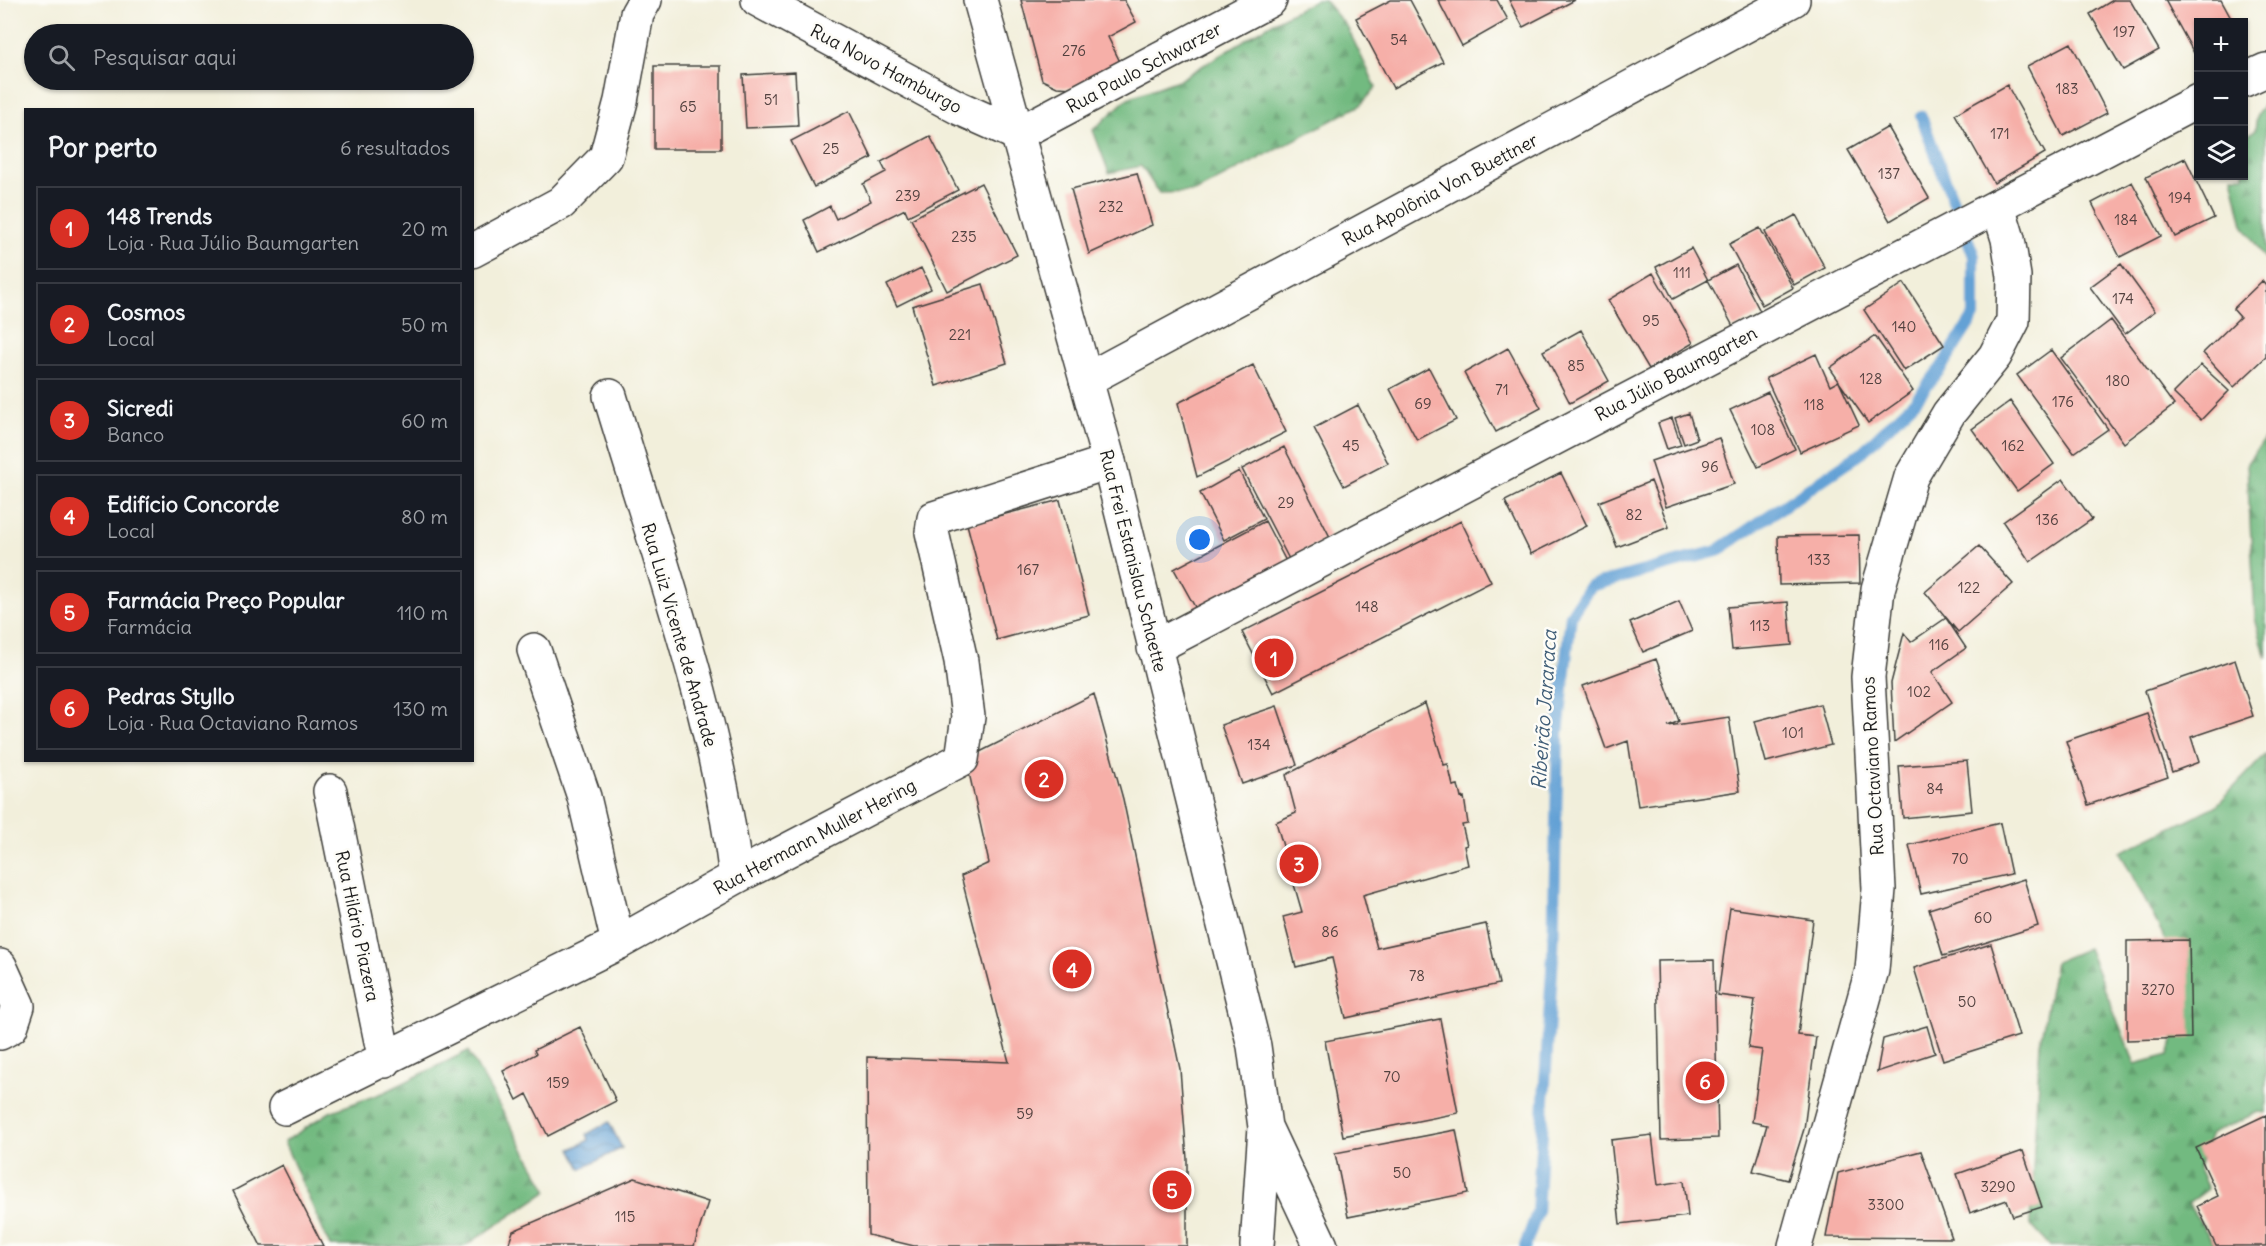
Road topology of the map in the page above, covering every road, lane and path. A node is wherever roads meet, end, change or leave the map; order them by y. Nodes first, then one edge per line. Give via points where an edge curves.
1 (645, 0) edge
2 (758, 0) edge
3 (980, 0) edge
4 (1270, 0) edge
5 (1793, 0) edge
6 (2266, 69) edge
7 (2248, 78) edge
8 (2194, 104) edge
9 (1017, 134) junction
10 (1988, 210) junction
11 (474, 249) edge
12 (1086, 380) junction
13 (610, 396) dead end
14 (1109, 462) junction
15 (1155, 648) junction
16 (534, 650) dead end
17 (330, 791) dead end
18 (736, 877) junction
19 (618, 943) junction
20 (0, 966) edge
21 (0, 1033) edge
22 (385, 1061) junction
23 (285, 1108) dead end
24 (1265, 1127) junction
25 (1257, 1246) edge
26 (1321, 1246) edge
27 (1795, 1246) edge

1 - 11 street via 637,14 606,157 561,203
2 - 9 street, Rua Novo Hamburgo via 959,108
3 - 9 street, Rua Frei Estanislau Schaette
4 - 9 street, Rua Paulo Schwarzer
5 - 12 street, Rua Apolônia Von Buettner
6 - 7 street
8 - 10 street, Rua Júlio Baumgarten
9 - 12 street, Rua Frei Estanislau Schaette
10 - 15 street, Rua Júlio Baumgarten
10 - 27 street, Rua Octaviano Ramos via 2014,276 2013,321 1995,356 1949,413 1911,477 1878,589 1868,677 1879,890 1872,970
12 - 14 street, Rua Frei Estanislau Schaette
13 - 18 street, Rua Luiz Vicente de Andrade via 707,726
14 - 15 street, Rua Frei Estanislau Schaette
14 - 18 street, Rua Hermann Muller Hering via 934,518 932,532 961,661 968,717 962,759
15 - 24 street, Rua Frei Estanislau Schaette via 1254,1046
16 - 19 street via 584,797
17 - 22 street, Rua Hilário Piazera
18 - 19 street, Rua Hermann Muller Hering
19 - 22 street, Rua Hermann Muller Hering
20 - 21 street via 18,1006 11,1027
22 - 23 street, Rua Hermann Muller Hering
24 - 25 street, Rua Frei Estanislau Schaette
24 - 26 street, Rua Frei Estanislau Schaette

